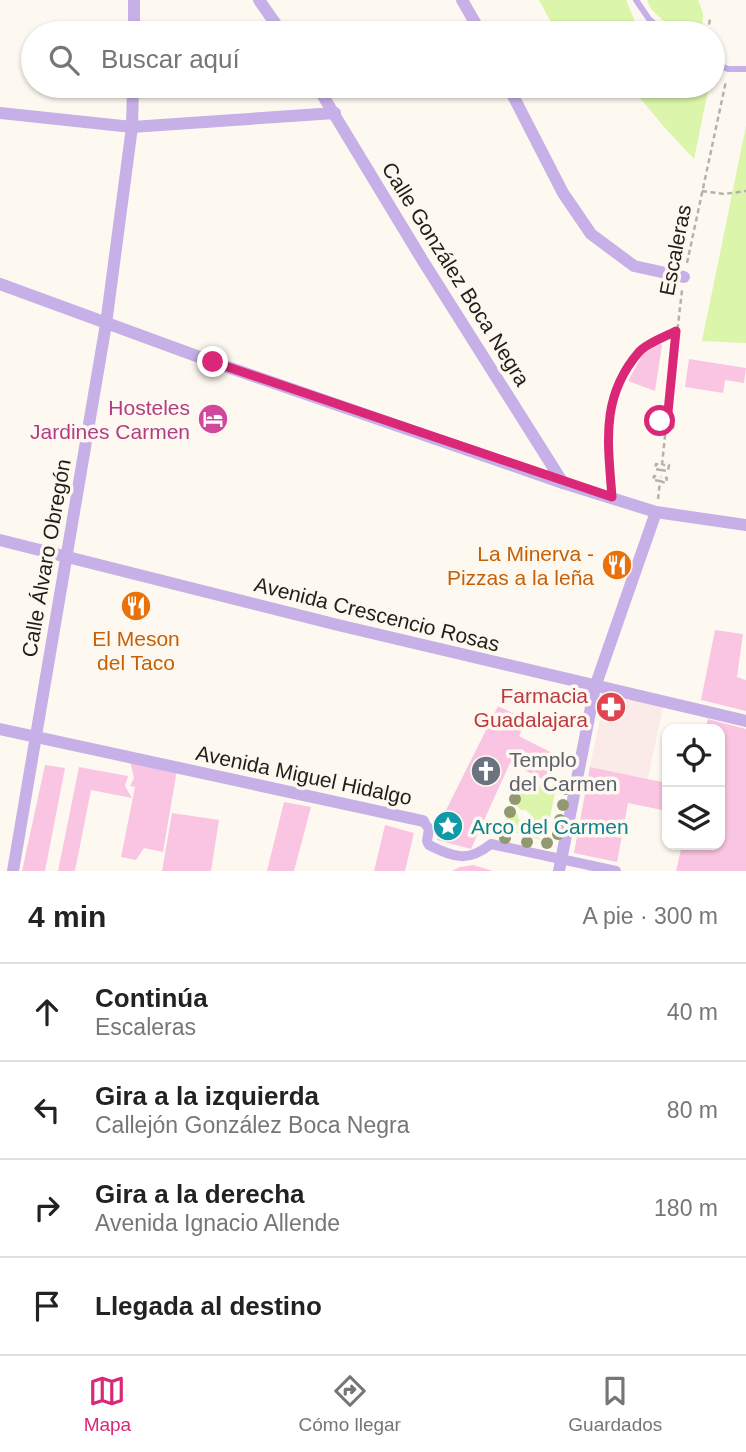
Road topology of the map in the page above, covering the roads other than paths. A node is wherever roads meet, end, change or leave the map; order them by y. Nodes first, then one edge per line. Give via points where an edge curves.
1 (134, 0) edge
2 (259, 0) edge
3 (462, 0) edge
4 (636, 0) edge
5 (134, 21) edge
6 (274, 21) edge
7 (474, 21) edge
8 (651, 21) edge
9 (725, 68) edge
10 (746, 69) edge
11 (133, 98) edge
12 (325, 98) edge
13 (514, 98) edge
14 (0, 113) edge
15 (335, 113) junction
16 (132, 127) junction
17 (684, 277) road end
18 (0, 284) edge
19 (106, 324) junction
20 (563, 482) junction
21 (656, 512) junction
22 (746, 525) edge
23 (0, 540) edge
24 (65, 557) junction
25 (595, 687) junction
26 (746, 721) edge
27 (0, 730) edge
28 (36, 737) junction
29 (423, 821) joint
30 (560, 864) edge
31 (13, 871) edge
32 (616, 871) edge

1 - 5 street
2 - 6 street
3 - 7 street
4 - 8 lane
9 - 10 lane
11 - 16 street, Calle Álvaro Obregón
12 - 15 street, Calle González Boca Negra
13 - 17 street via 563,193 590,234 634,265
14 - 16 street
15 - 16 street
15 - 20 street, Calle González Boca Negra
16 - 19 street, Calle Álvaro Obregón
18 - 19 street
19 - 20 street
19 - 24 street, Calle Álvaro Obregón
20 - 21 street
21 - 22 street
21 - 25 street
23 - 24 street, Avenida Crescencio Rosas
24 - 25 street, Avenida Crescencio Rosas
24 - 28 street, Calle Álvaro Obregón
25 - 26 street, Avenida Crescencio Rosas
25 - 30 street
27 - 28 street, Avenida Miguel Hidalgo
28 - 29 street, Avenida Miguel Hidalgo
28 - 31 street, Calle Álvaro Obregón
29 - 30 street, Avenida Miguel Hidalgo via 429,828 429,845 463,858 479,854 491,844
30 - 32 street, Avenida Miguel Hidalgo

